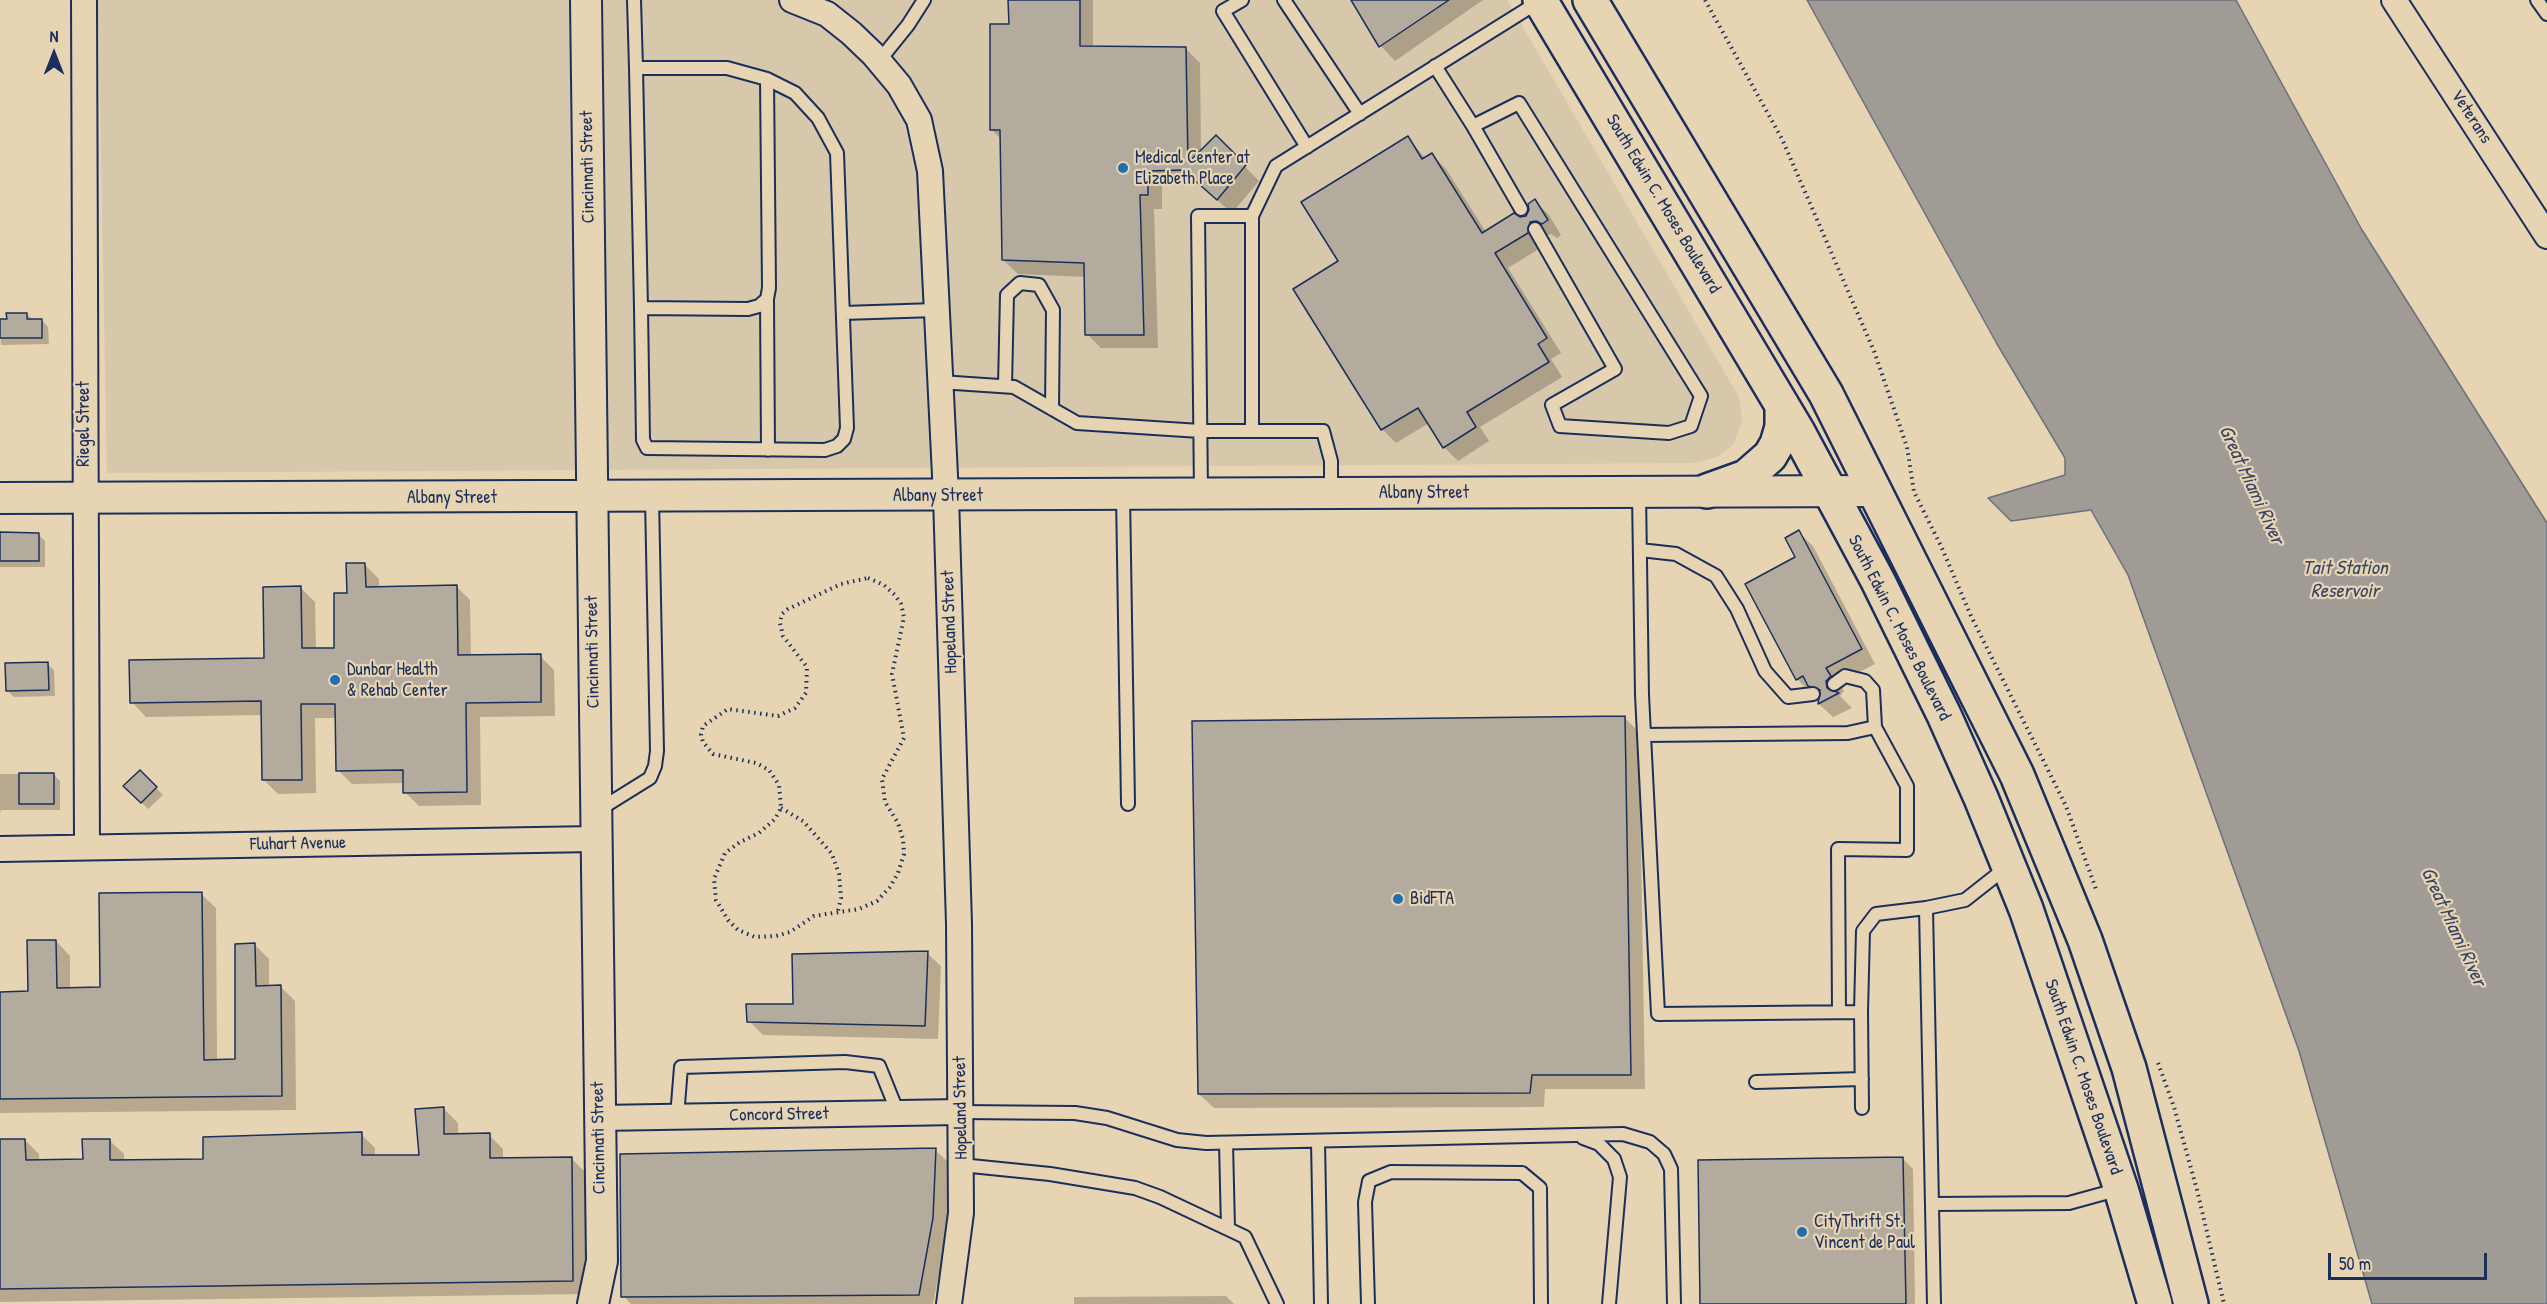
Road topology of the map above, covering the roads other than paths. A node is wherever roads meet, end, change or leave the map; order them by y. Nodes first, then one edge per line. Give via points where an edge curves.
1 (586, 0) edge
2 (634, 0) edge
3 (792, 0) edge
4 (924, 0) edge
5 (1242, 0) edge
6 (1284, 0) edge
7 (1541, 0) edge
8 (1590, 0) edge
9 (2394, 0) edge
10 (2537, 0) edge
11 (83, 1) edge
12 (821, 5) edge
13 (2547, 14) edge
14 (879, 61) junction
15 (1435, 66) junction
16 (636, 68) junction
17 (767, 79) junction
18 (1360, 114) junction
19 (1473, 126) junction
20 (1307, 147) junction
21 (1521, 209) dead end
22 (1252, 216) junction
23 (1535, 229) dead end
24 (2547, 236) edge
25 (766, 299) junction
26 (641, 308) junction
27 (936, 310) junction
28 (843, 313) junction
29 (940, 382) junction
30 (1005, 386) junction
31 (1782, 405) junction
32 (1052, 409) junction
33 (1252, 430) junction
34 (1200, 431) junction
35 (768, 450) junction
36 (1639, 491) junction
37 (1707, 491) junction
38 (1830, 491) junction
39 (1875, 491) junction
40 (1202, 494) junction
41 (1331, 494) junction
42 (1123, 495) junction
43 (946, 496) junction
44 (0, 498) edge
45 (84, 498) junction
46 (591, 498) junction
47 (652, 498) junction
48 (1640, 550) junction
49 (1834, 684) dead end
50 (1813, 694) dead end
51 (1875, 727) junction
52 (1644, 735) junction
53 (1128, 804) dead end
54 (596, 826) junction
55 (87, 847) junction
56 (0, 849) edge
57 (2008, 866) junction
58 (1926, 908) junction
59 (1839, 1012) junction
60 (1861, 1012) junction
61 (1862, 1079) junction
62 (1756, 1082) dead end
63 (1862, 1108) dead end
64 (960, 1112) junction
65 (898, 1113) junction
66 (677, 1117) junction
67 (599, 1118) junction
68 (1576, 1135) junction
69 (1318, 1141) junction
70 (1226, 1143) junction
71 (961, 1165) junction
72 (2121, 1189) junction
73 (1933, 1204) junction
74 (1228, 1229) junction
75 (593, 1304) edge
76 (949, 1304) edge
77 (1277, 1304) edge
78 (1321, 1304) edge
79 (1368, 1304) edge
80 (1541, 1304) edge
81 (1609, 1304) edge
82 (1674, 1304) edge
83 (1934, 1304) edge
84 (2155, 1304) edge
85 (2191, 1304) edge

1 - 46 street, Cincinnati Street
2 - 16 lane
3 - 12 street, Hopeland Street
4 - 14 lane
5 - 20 lane via 1223,11
6 - 18 lane
7 - 15 lane
7 - 31 main road, South Edwin C. Moses Boulevard
8 - 39 main road via 1826,394
9 - 24 street, Veterans
10 - 13 lane
11 - 45 street, Riegel Street
12 - 14 street, Hopeland Street
14 - 27 street, Hopeland Street via 899,85 919,120 930,171
15 - 18 lane
15 - 19 lane
16 - 17 lane via 727,68
16 - 26 lane
17 - 25 lane
17 - 28 lane via 795,93 818,118 837,153
18 - 20 lane
19 - 21 lane
19 - 23 lane via 1519,103 1701,396 1691,426 1669,433 1560,426 1552,405 1615,369
20 - 22 lane via 1276,166
22 - 33 lane
22 - 34 lane via 1198,216
25 - 26 lane via 748,309
25 - 35 lane
26 - 35 lane via 643,440 647,447
27 - 28 lane
27 - 29 street, Hopeland Street
28 - 35 lane via 847,428 843,439 825,450
29 - 30 lane
29 - 43 street, Hopeland Street
30 - 32 lane via 1014,387
30 - 32 lane via 1007,295 1020,283 1039,285 1053,310
31 - 37 main road via 1782,427 1770,456 1746,477
31 - 38 main road, South Edwin C. Moses Boulevard
32 - 34 lane via 1077,423
33 - 34 lane
33 - 41 lane via 1323,430 1331,461
34 - 40 lane
36 - 37 street, Albany Street
36 - 41 street, Albany Street
36 - 48 lane
37 - 38 street, Albany Street
38 - 39 street, Albany Street
38 - 57 main road, South Edwin C. Moses Boulevard via 1944,716
39 - 85 main road via 2017,775 2085,939 2129,1068
40 - 41 street, Albany Street
40 - 42 street, Albany Street
42 - 43 street, Albany Street
42 - 53 lane
43 - 47 street, Albany Street
43 - 64 street, Hopeland Street via 959,924
44 - 45 street, Albany Street
45 - 46 street, Albany Street
45 - 55 street, Riegel Street
46 - 47 street, Albany Street
46 - 54 street, Cincinnati Street
47 - 54 lane via 655,766 650,778
48 - 50 lane via 1676,554 1716,576 1737,609 1766,670 1788,697
48 - 52 lane
49 - 51 lane via 1845,676 1864,681 1873,690
51 - 52 lane via 1848,733
51 - 59 lane via 1906,786 1907,850 1838,849
52 - 59 lane via 1658,1014
54 - 55 street, Fluhart Avenue
54 - 67 street, Cincinnati Street
55 - 56 street, Fluhart Avenue
57 - 58 lane via 1965,900
57 - 72 main road, South Edwin C. Moses Boulevard
58 - 60 lane via 1876,914 1863,931
58 - 73 lane
59 - 60 lane
60 - 61 lane
61 - 62 lane
61 - 63 lane
64 - 65 street, Concord Street
64 - 70 lane via 1076,1113 1107,1118 1177,1140
64 - 71 street, Hopeland Street
65 - 66 street, Concord Street
65 - 66 lane via 879,1066 845,1062 681,1067
66 - 67 street, Concord Street
67 - 75 street, Cincinnati Street via 602,1261
68 - 69 lane
68 - 81 lane via 1599,1144 1614,1159 1620,1177
68 - 82 lane via 1623,1134 1650,1142 1664,1154 1671,1168
69 - 70 lane
69 - 78 lane
70 - 74 lane
71 - 74 lane via 1050,1173 1135,1188
71 - 76 street, Hopeland Street via 961,1213
72 - 73 lane via 2069,1203
72 - 84 main road, South Edwin C. Moses Boulevard
73 - 83 lane
74 - 77 lane via 1245,1237
79 - 80 lane via 1365,1203 1369,1181 1391,1172 1522,1173 1540,1188

